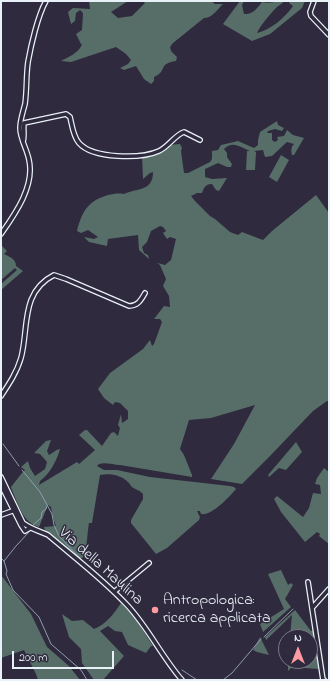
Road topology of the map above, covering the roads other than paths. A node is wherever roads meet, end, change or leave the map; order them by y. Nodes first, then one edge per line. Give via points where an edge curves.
1 (46, 1) edge
2 (314, 1) edge
3 (329, 35) edge
4 (200, 140) dead end
5 (23, 142) junction
6 (1, 234) edge
7 (145, 292) dead end
8 (1, 396) edge
9 (1, 477) edge
10 (1, 485) edge
11 (15, 510) junction
12 (1, 515) edge
13 (149, 563) dead end
14 (308, 582) dead end
15 (329, 589) edge
16 (114, 592) junction
17 (312, 608) junction
18 (182, 680) edge
19 (324, 680) edge

1 - 5 street via 41,10 28,61 25,104 20,128
2 - 3 street via 311,16
4 - 5 street via 184,132 157,152 126,157 107,155 89,150 80,144 70,117 66,114 24,122
5 - 6 street via 30,168 27,185 20,206
7 - 8 street via 139,302 129,306 66,279 50,277 29,302 21,356 15,373
9 - 11 street, Via della Maulina
10 - 11 street
11 - 12 street
11 - 16 street, Via della Maulina via 30,528 48,535
13 - 16 street
14 - 17 street
15 - 17 street
16 - 18 street, Via della Maulina via 144,625
17 - 19 street

